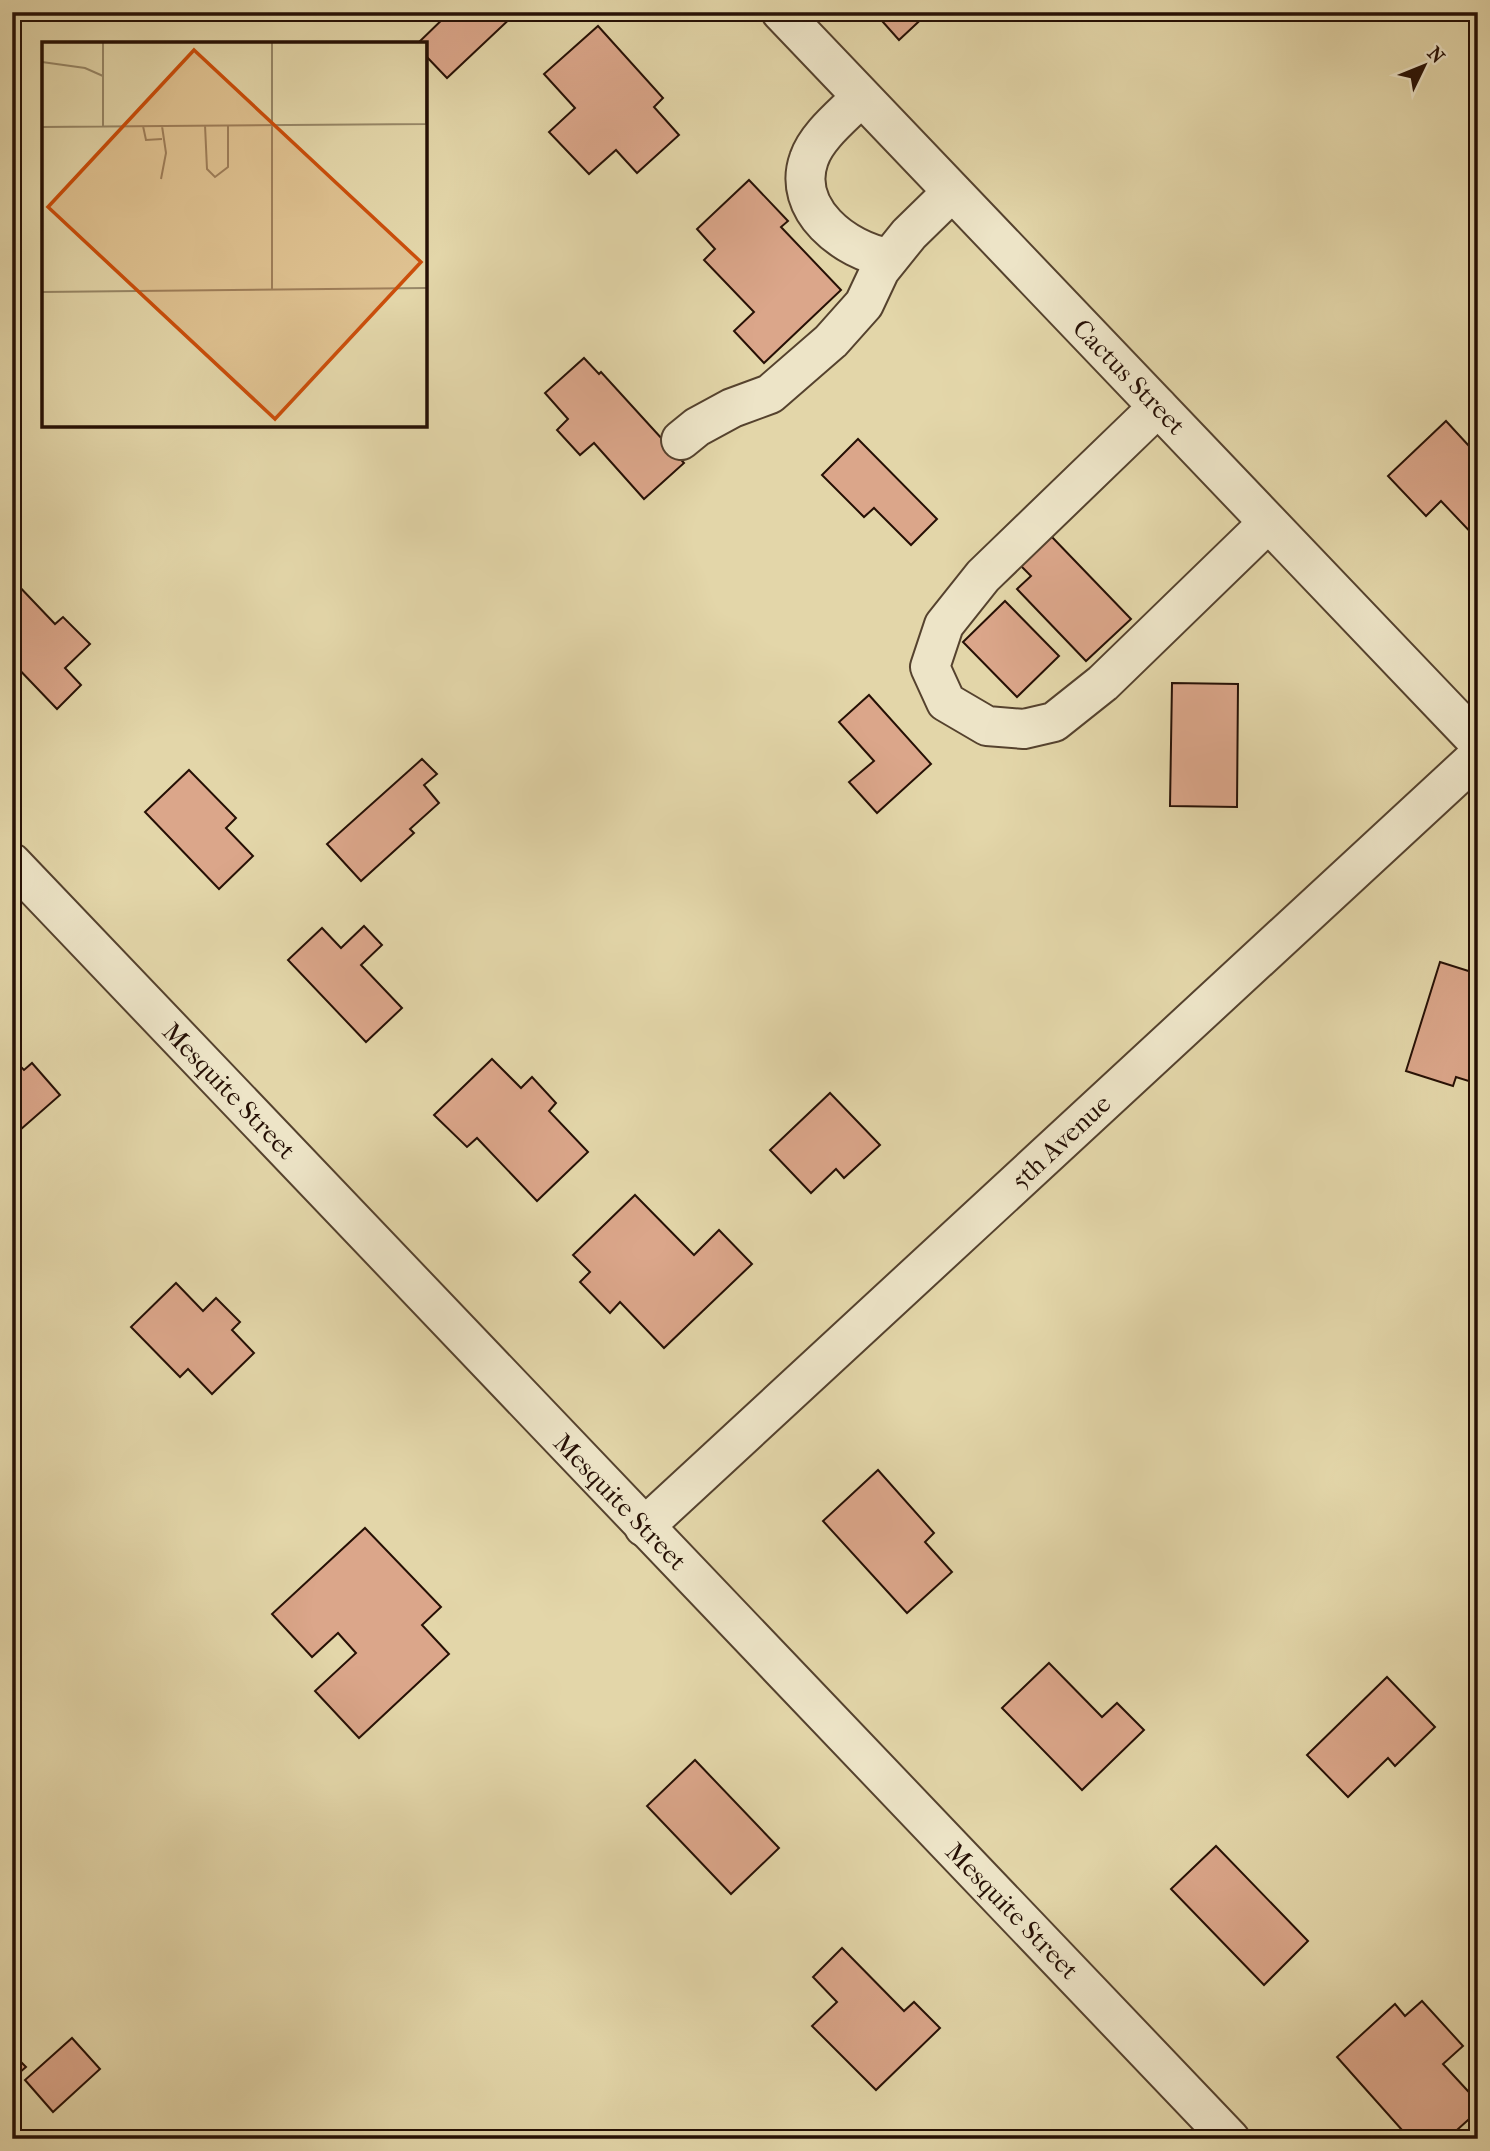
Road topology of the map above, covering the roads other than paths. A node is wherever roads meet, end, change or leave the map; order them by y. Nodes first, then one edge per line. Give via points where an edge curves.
1 (781, 12) edge
2 (861, 97) junction
3 (952, 192) junction
4 (889, 258) junction
5 (1158, 407) junction
6 (681, 440) dead end
7 (1268, 523) junction
8 (1478, 742) edge
9 (1478, 756) edge
10 (12, 863) edge
11 (644, 1527) junction
12 (1230, 2139) edge

1 - 2 street, Cactus Street
2 - 3 street, Cactus Street
2 - 4 street via 809,156 803,180 810,203 839,239 866,254
3 - 4 street
3 - 5 street, Cactus Street
4 - 6 street via 864,304 831,341 769,394 732,408
5 - 7 street, Cactus Street
5 - 7 street via 984,576 944,625 930,667 946,702 987,726 1024,729 1054,722 1104,683
7 - 8 street, Cactus Street
9 - 11 street, 5th Avenue
10 - 11 street, Mesquite Street
11 - 12 street, Mesquite Street

